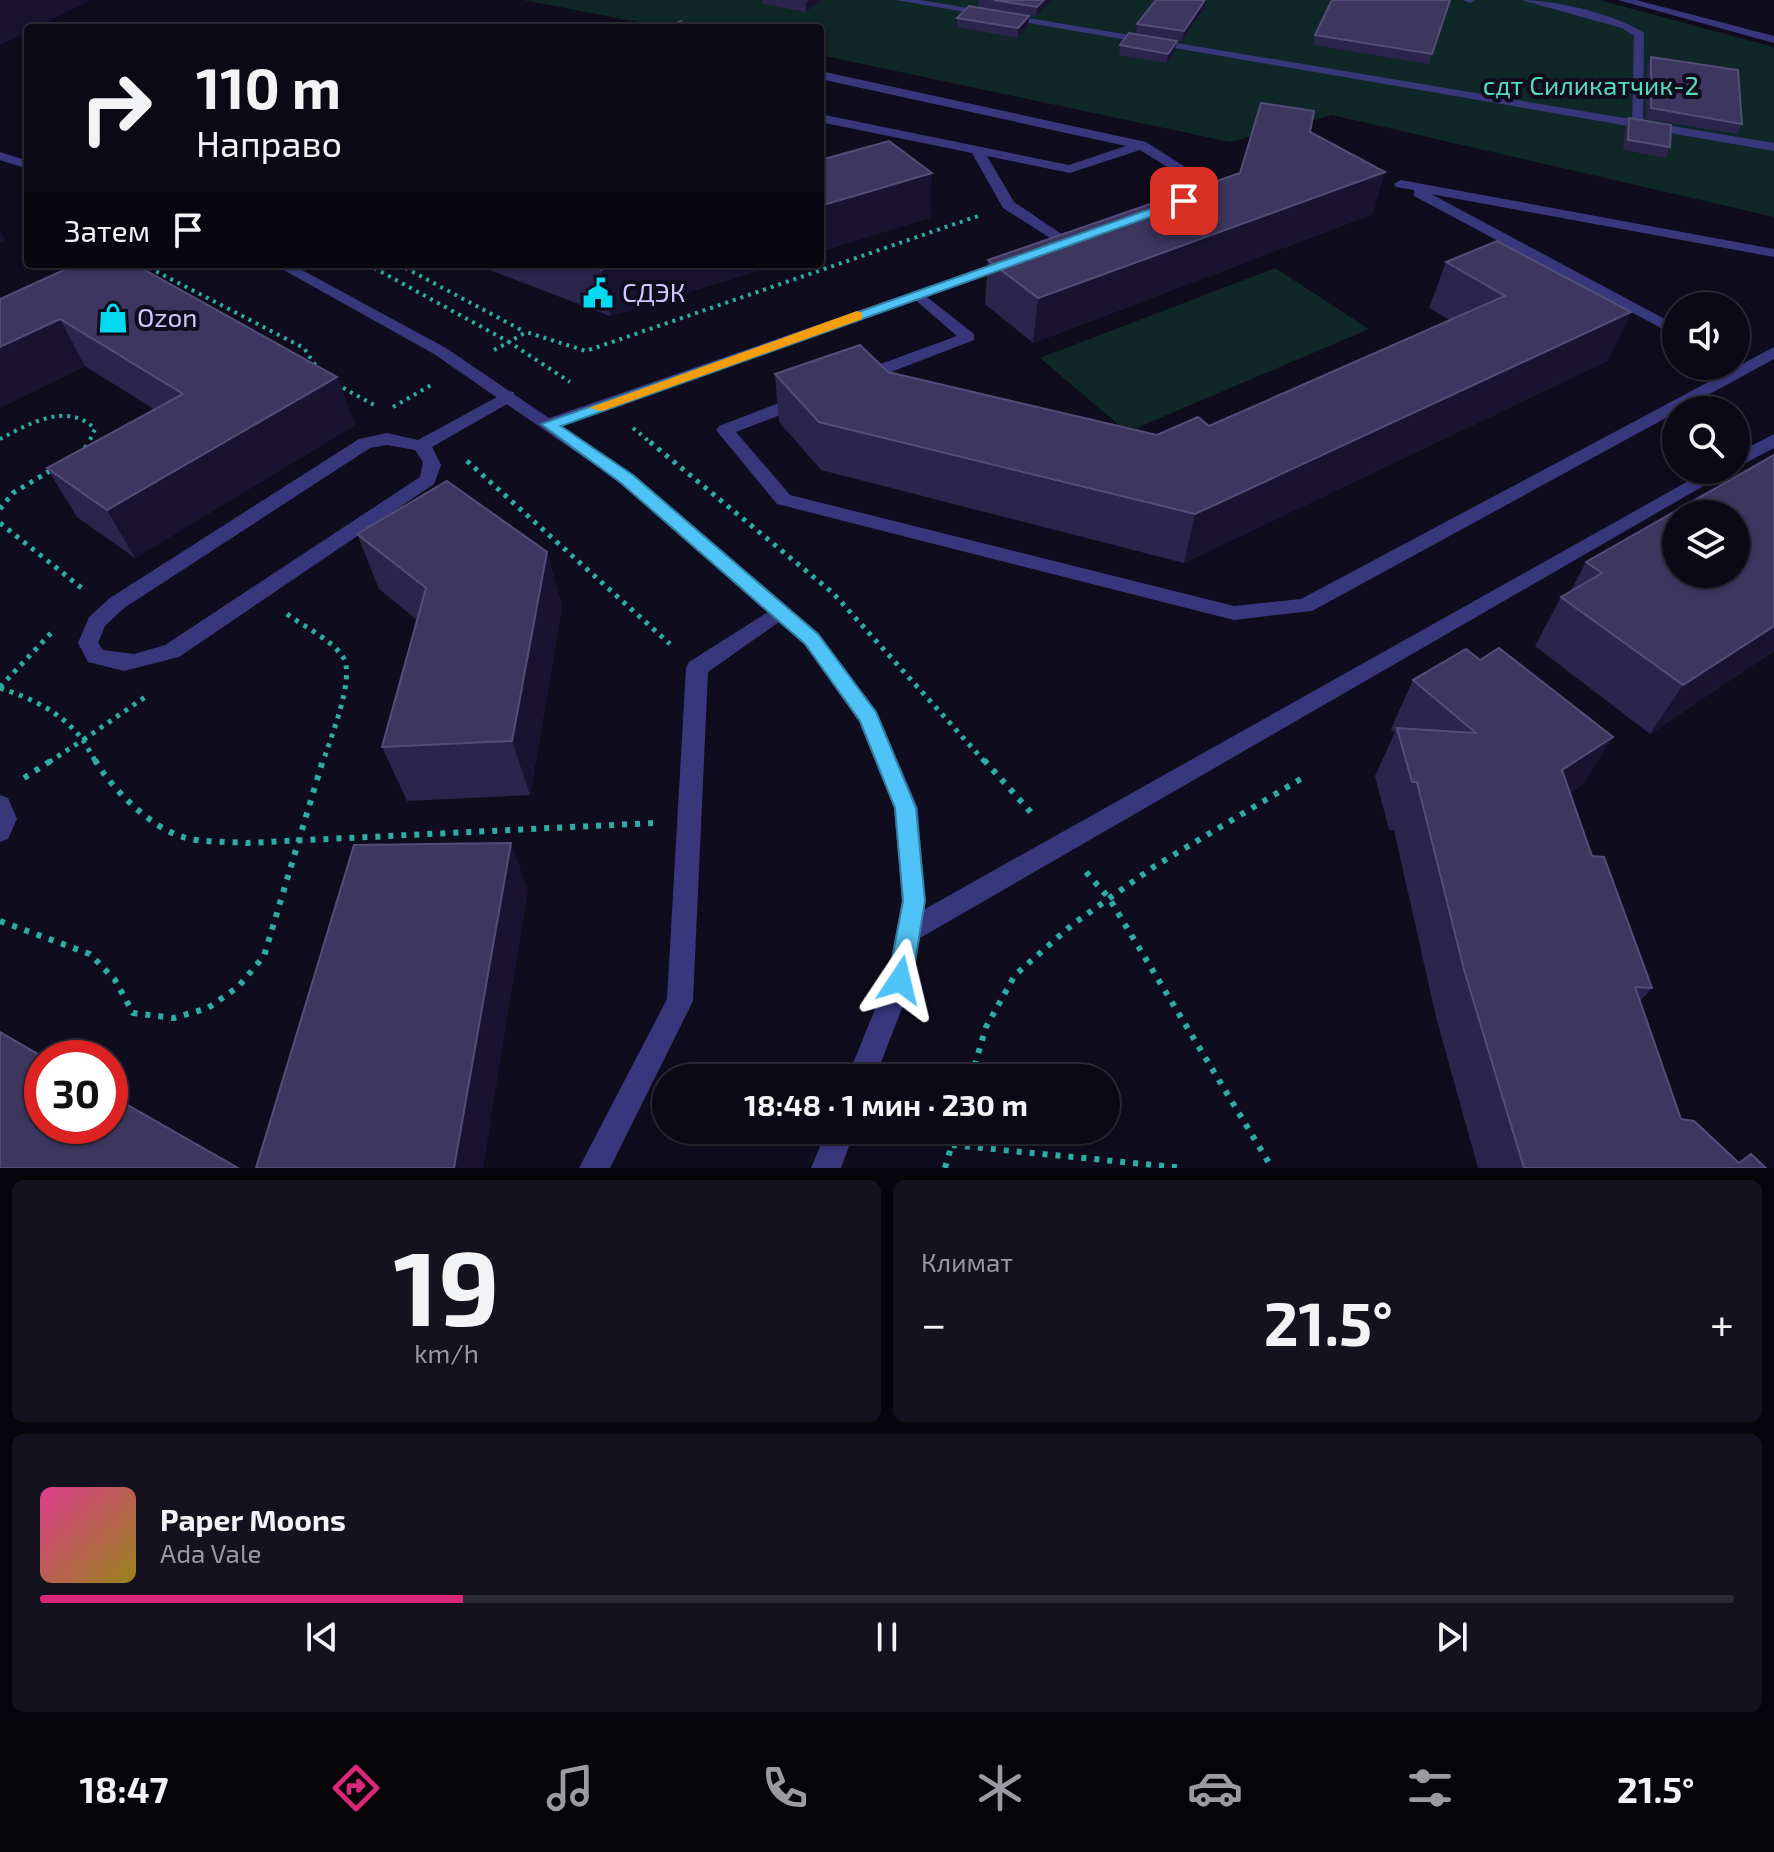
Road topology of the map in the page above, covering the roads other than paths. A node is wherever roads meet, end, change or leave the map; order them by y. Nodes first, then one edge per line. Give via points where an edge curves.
1 (906, 0) edge
2 (1526, 0) edge
3 (1623, 0) edge
4 (1774, 40) edge
5 (824, 76) edge
6 (824, 119) edge
7 (1638, 124) junction
8 (1141, 145) junction
9 (1774, 147) edge
10 (978, 152) junction
11 (0, 156) edge
12 (24, 164) edge
13 (1207, 193) edge
14 (1774, 253) edge
15 (287, 268) edge
16 (918, 295) junction
17 (1662, 324) edge
18 (1774, 352) edge
19 (1750, 362) edge
20 (1715, 380) edge
21 (846, 383) edge
22 (818, 394) edge
23 (508, 396) junction
24 (549, 424) junction
25 (1774, 440) edge
26 (421, 446) junction
27 (1750, 454) edge
28 (1697, 484) edge
29 (779, 612) junction
30 (6, 796) edge
31 (0, 832) edge
32 (909, 931) junction
33 (867, 1064) edge
34 (835, 1144) edge
35 (594, 1168) edge
36 (826, 1168) edge

1 - 7 street
2 - 7 street via 1626,26 1640,35
3 - 4 street
5 - 8 street
6 - 10 street
7 - 9 street
8 - 10 street via 1070,169
8 - 13 street
10 - 16 street via 1008,205 1058,245
11 - 12 street
14 - 17 street via 1401,184
15 - 23 street via 440,351
16 - 21 street via 968,337
16 - 24 street
18 - 19 street
20 - 22 street via 1305,606 1234,613 784,500 725,430
23 - 24 street
23 - 26 street
24 - 29 street via 627,479
25 - 27 street
26 - 26 street via 387,439 365,443 110,609 96,622 88,643 95,656 113,664 135,664 172,651 428,480 434,467
28 - 32 street
29 - 32 street via 812,639 869,718 906,808 914,901
29 - 35 street via 697,668 680,1001
30 - 31 street
32 - 33 street via 900,980
34 - 36 street

